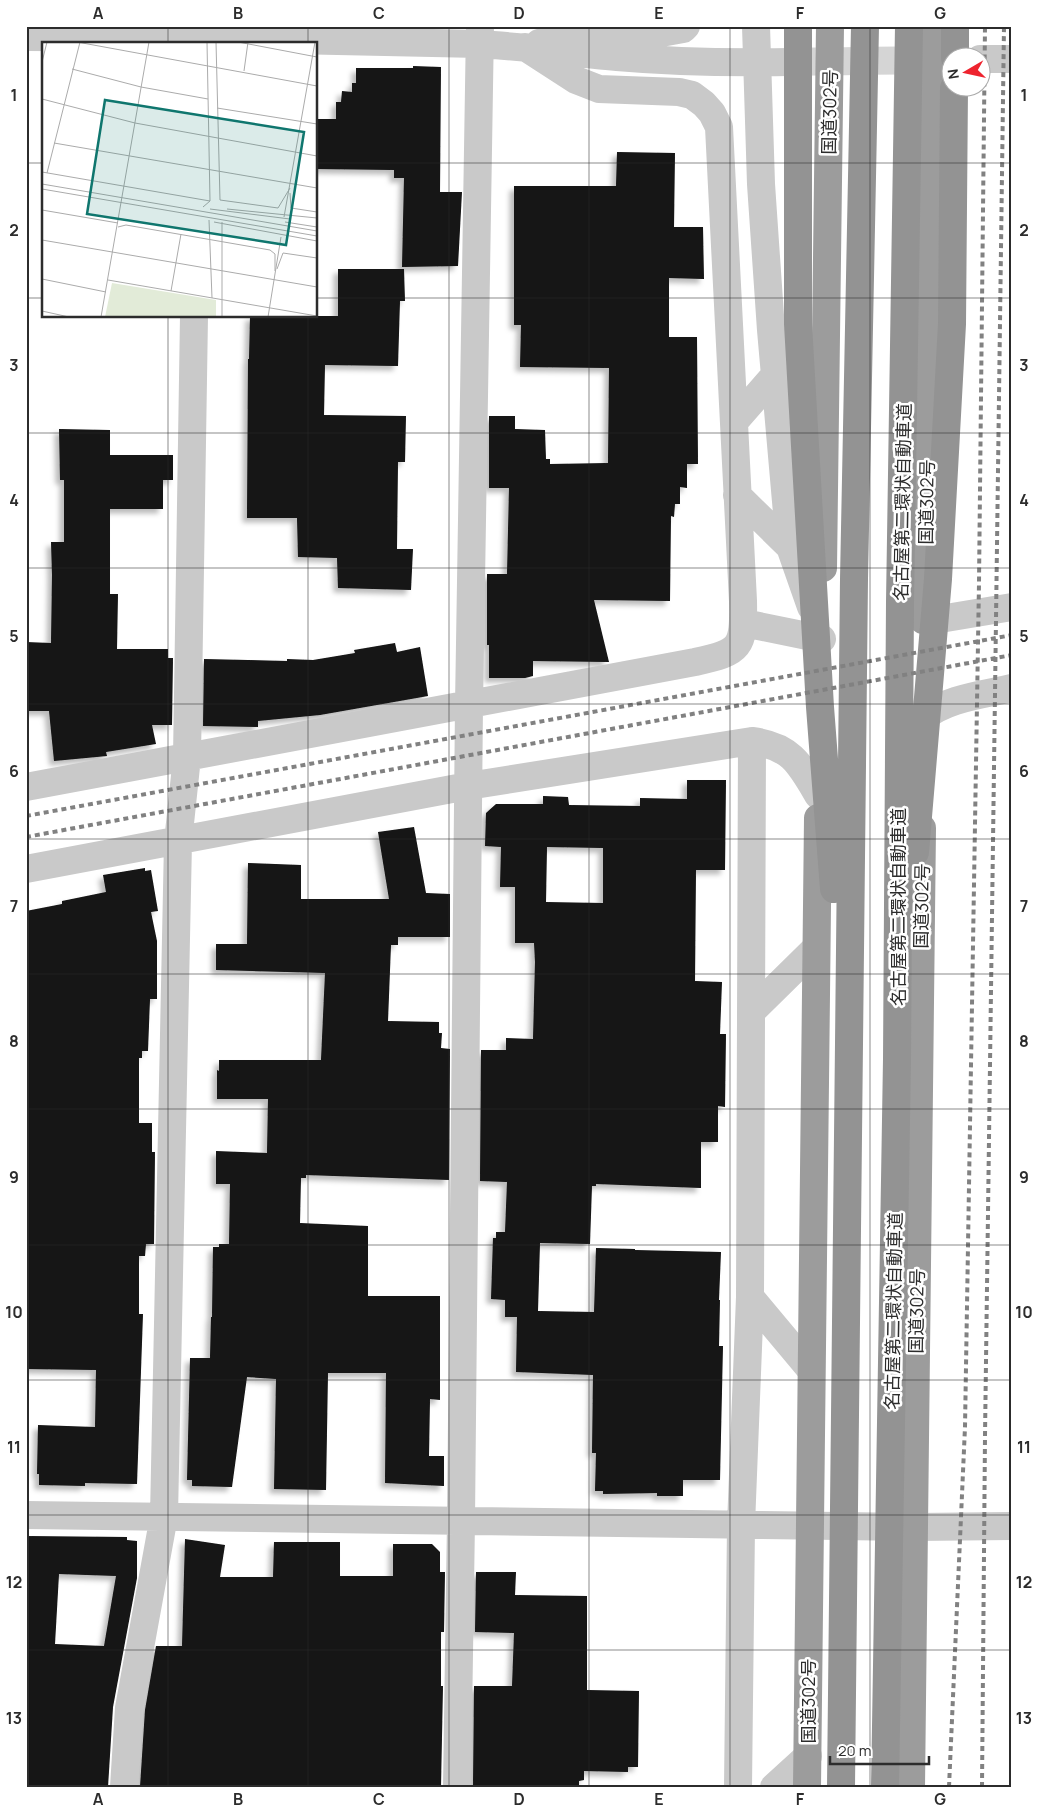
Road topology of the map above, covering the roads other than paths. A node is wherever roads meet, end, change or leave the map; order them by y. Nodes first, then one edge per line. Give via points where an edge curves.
1 (686, 26) edge
2 (798, 26) edge
3 (830, 26) edge
4 (865, 26) edge
5 (909, 26) edge
6 (934, 26) edge
7 (955, 26) edge
8 (480, 35) edge
9 (756, 35) edge
10 (199, 36) edge
11 (26, 37) edge
12 (526, 47) junction
13 (954, 48) edge
14 (990, 59) edge
15 (1012, 59) edge
16 (788, 62) tunnel mouth
17 (954, 98) edge
18 (828, 183) junction
19 (766, 264) junction
20 (194, 318) edge
21 (775, 375) junction
22 (734, 422) junction
23 (737, 495) junction
24 (790, 547) junction
25 (923, 606) junction
26 (1012, 607) edge
27 (744, 623) junction
28 (822, 639) junction
29 (1012, 688) edge
30 (469, 705) junction
31 (923, 718) junction
32 (752, 741) junction
33 (187, 758) junction
34 (468, 786) junction
35 (26, 787) edge
36 (818, 795) junction
37 (178, 842) junction
38 (26, 869) edge
39 (816, 948) junction
40 (751, 1012) junction
41 (897, 1059) junction
42 (848, 1062) junction
43 (750, 1297) junction
44 (811, 1370) junction
45 (26, 1515) edge
46 (164, 1516) junction
47 (461, 1520) junction
48 (741, 1525) junction
49 (809, 1525) junction
50 (1012, 1526) edge
51 (914, 1527) junction
52 (808, 1756) junction
53 (124, 1787) edge
54 (457, 1787) edge
55 (738, 1787) edge
56 (774, 1787) edge
57 (807, 1787) edge
58 (841, 1787) edge
59 (885, 1787) edge
60 (911, 1787) edge

1 - 12 street via 661,33 584,32
2 - 42 highway via 798,324 820,708
3 - 18 highway, 国道302号
4 - 42 highway
5 - 41 highway, 名古屋第二環状自動車道
6 - 25 highway, 国道302号
7 - 13 highway
8 - 10 street
8 - 12 street
8 - 30 street
9 - 19 street
10 - 11 street
12 - 16 street via 716,63
12 - 22 street via 576,80 599,89 678,92 692,95 712,113 719,127
14 - 15 street
17 - 41 highway via 952,324 938,579
18 - 19 street via 774,247
18 - 28 highway, 国道302号
19 - 21 street
20 - 33 street
21 - 22 street
21 - 24 street
22 - 23 street
23 - 24 street
23 - 27 street
24 - 28 street
25 - 26 street via 946,618
25 - 31 highway, 国道302号
27 - 28 street
27 - 30 street via 735,649 720,657
28 - 36 highway, 国道302号
29 - 31 street via 956,701 934,709
30 - 33 street
30 - 34 street
31 - 51 highway, 国道302号
32 - 34 street
32 - 36 street via 783,750 800,764
32 - 40 street
33 - 35 street
33 - 37 street
34 - 37 street
34 - 47 street
36 - 39 highway, 国道302号
37 - 38 street
37 - 46 street
39 - 40 street
39 - 44 highway, 国道302号
40 - 43 street
41 - 59 highway, 名古屋第二環状自動車道
42 - 58 highway
43 - 44 street
43 - 48 street
44 - 49 highway, 国道302号
45 - 46 street
46 - 47 street
46 - 53 street via 129,1708
47 - 48 street
47 - 54 street
48 - 49 street
48 - 55 street
49 - 51 street
49 - 52 highway, 国道302号
50 - 51 street
51 - 60 highway, 国道302号
52 - 56 street
52 - 57 highway, 国道302号

